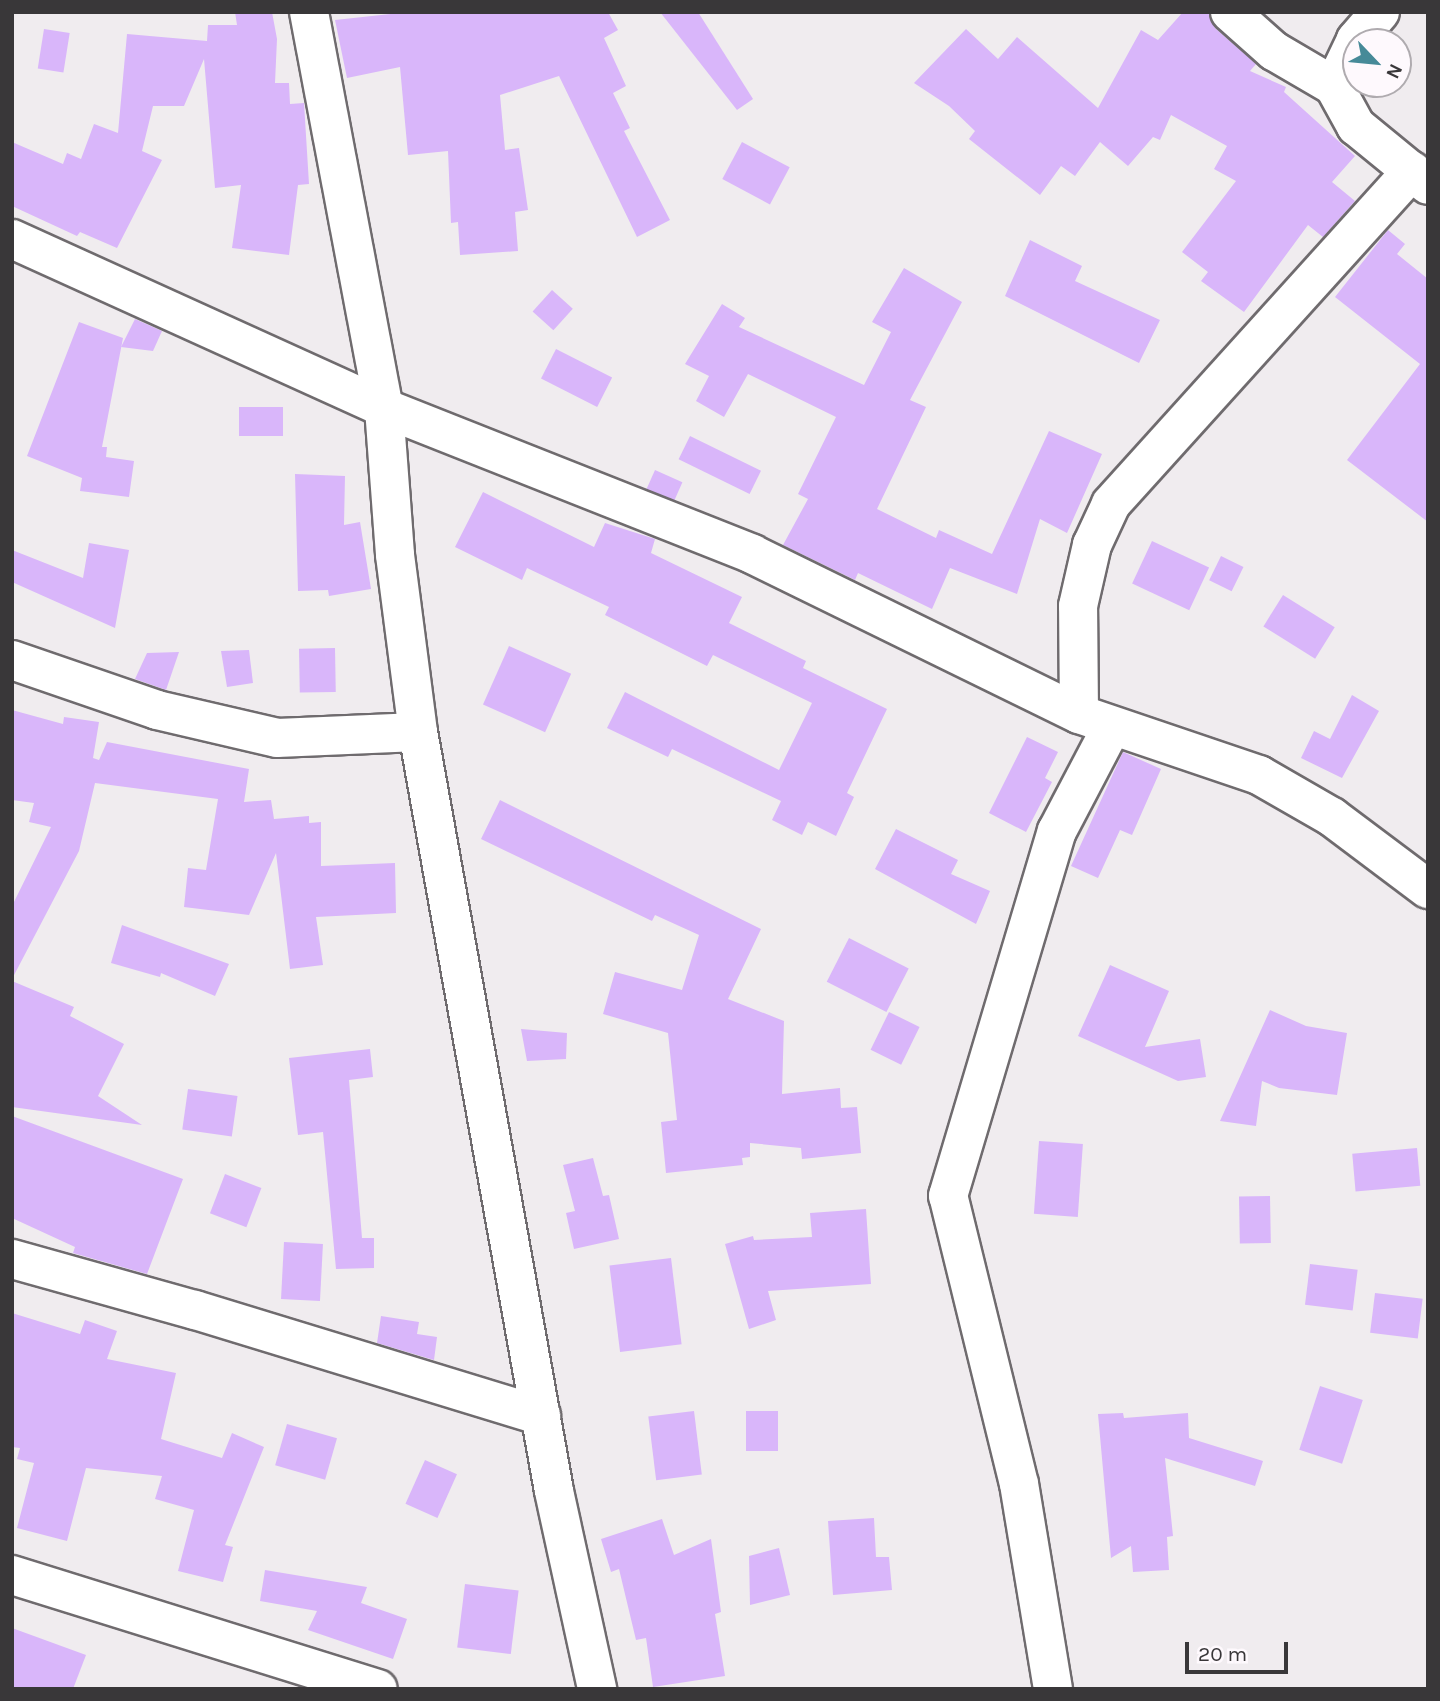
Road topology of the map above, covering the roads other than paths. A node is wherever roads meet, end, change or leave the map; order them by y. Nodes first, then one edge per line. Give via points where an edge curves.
1 (309, 12) edge
2 (1230, 12) edge
3 (1380, 12) edge
4 (1334, 86) junction
5 (1420, 178) edge
6 (12, 239) edge
7 (384, 408) junction
8 (12, 660) edge
9 (1095, 721) junction
10 (418, 732) junction
11 (1428, 889) edge
12 (12, 1259) edge
13 (541, 1416) junction
14 (12, 1575) edge
15 (378, 1689) edge
16 (597, 1689) edge
17 (1053, 1689) edge

1 - 7 street
2 - 4 street via 1275,51
3 - 4 street via 1356,40
4 - 5 street via 1356,126
5 - 9 street via 1111,504 1092,545 1078,606
6 - 7 street
7 - 9 street via 752,554
7 - 10 street via 395,555
8 - 10 street via 157,710 277,738
9 - 11 street via 1259,775 1332,817
9 - 17 street via 1056,831 948,1196 1019,1485
10 - 13 street
12 - 13 street
13 - 16 street
14 - 15 street

